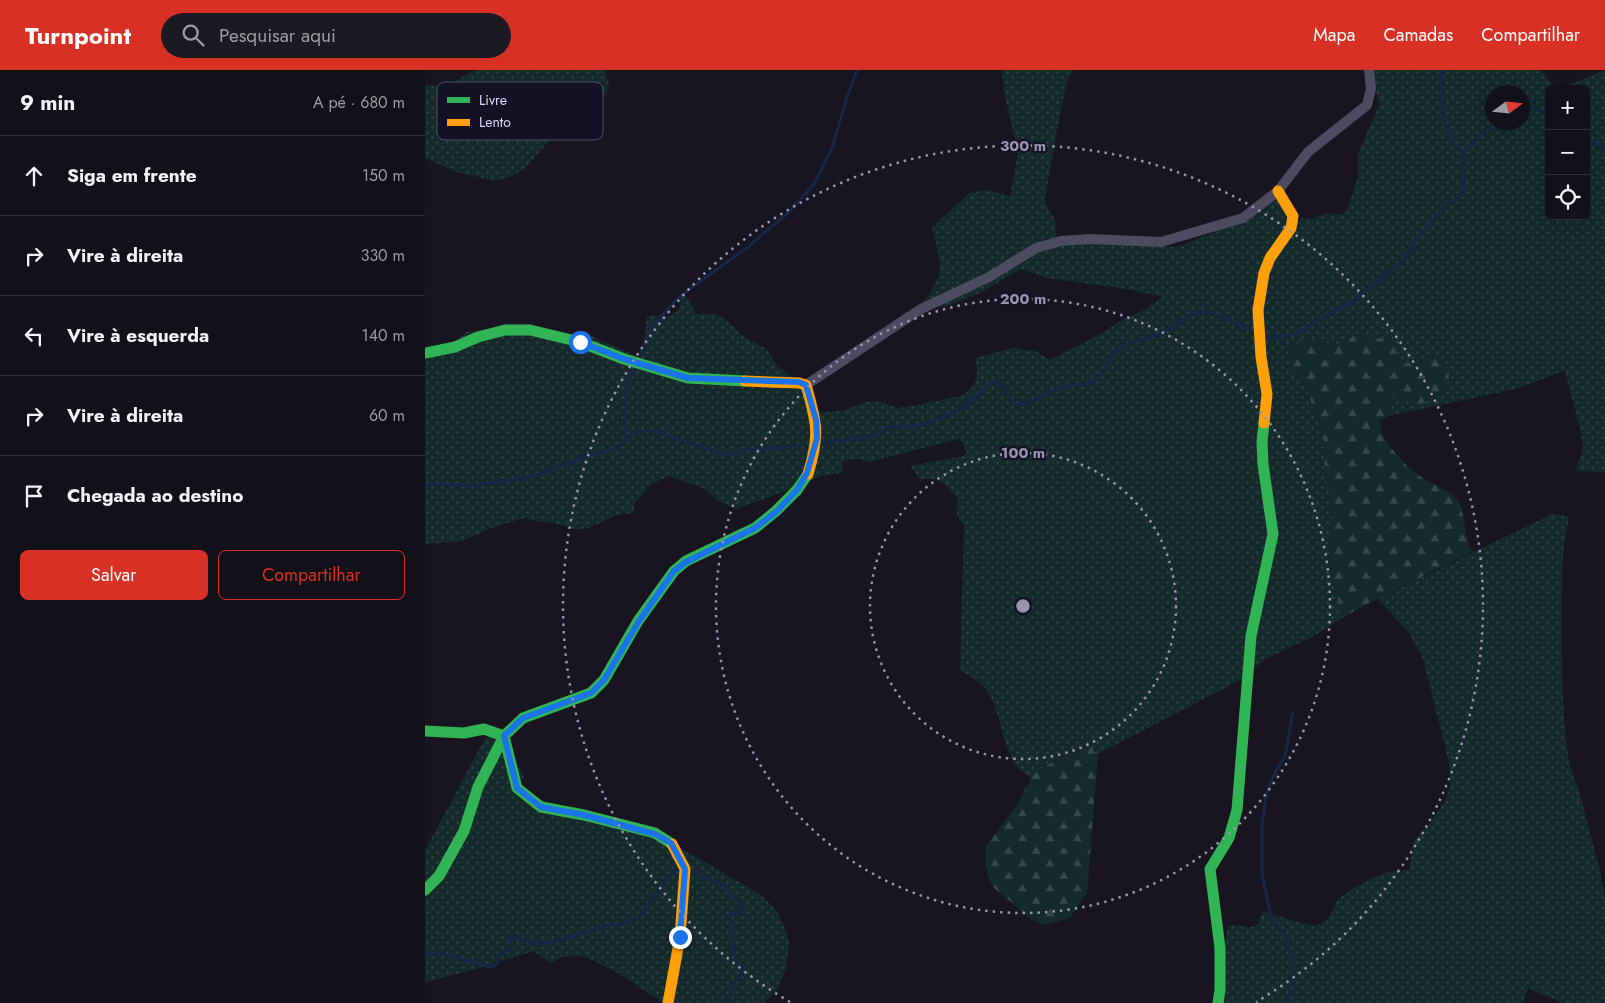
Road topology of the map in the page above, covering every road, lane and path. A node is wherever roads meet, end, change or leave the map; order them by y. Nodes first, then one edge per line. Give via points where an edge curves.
1 (1369, 70) edge
2 (1278, 191) junction
3 (425, 353) edge
4 (806, 385) junction
5 (425, 732) edge
6 (504, 736) junction
7 (425, 890) edge
8 (669, 1003) edge
9 (1218, 1003) edge

1 - 2 street via 1371,89 1367,105 1308,152
2 - 4 street via 1243,218 1161,242 1090,239 1061,241 1036,248 989,278 921,309
2 - 9 street via 1293,216 1291,228 1270,258 1258,310 1267,394 1263,464 1273,534 1251,636 1237,810 1229,838 1210,869 1220,948
3 - 4 street via 455,347 505,330 531,330 580,342 688,378 799,382
4 - 6 street via 816,420 817,438 807,473 797,490 755,528 674,571 604,680 591,693 523,718
5 - 6 street via 464,733 484,729
6 - 7 street via 478,787 464,831 439,876
6 - 8 street via 517,788 541,807 655,834 671,843 685,869 680,937

